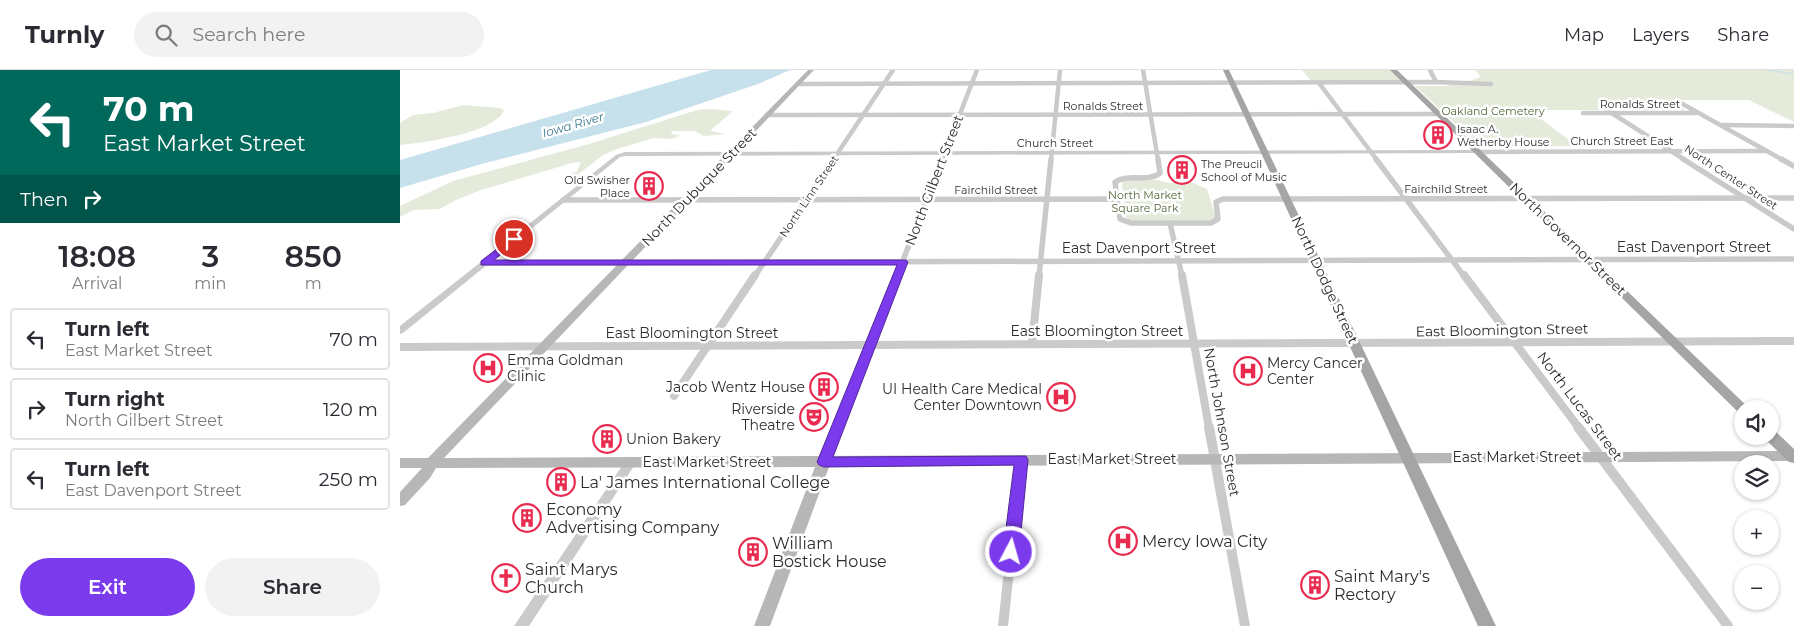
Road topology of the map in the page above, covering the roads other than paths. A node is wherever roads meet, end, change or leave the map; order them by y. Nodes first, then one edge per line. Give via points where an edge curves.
1 (811, 70) edge
2 (893, 70) edge
3 (977, 70) edge
4 (1060, 70) edge
5 (1143, 70) edge
6 (1226, 70) edge
7 (1392, 70) edge
8 (1430, 70) edge
9 (1436, 82) junction
10 (1232, 83) junction
11 (1319, 83) junction
12 (1406, 83) junction
13 (799, 84) junction
14 (883, 84) junction
15 (971, 84) junction
16 (1059, 84) junction
17 (1145, 84) junction
18 (1491, 84) dead end
19 (1679, 102) dead end
20 (1610, 111) junction
21 (1583, 113) dead end
22 (1698, 113) junction
23 (1056, 114) junction
24 (1151, 114) junction
25 (1246, 114) junction
26 (1342, 114) junction
27 (1439, 114) junction
28 (768, 115) junction
29 (864, 115) junction
30 (959, 115) junction
31 (1719, 125) junction
32 (1794, 126) edge
33 (1371, 151) junction
34 (1671, 151) junction
35 (1766, 151) junction
36 (1158, 152) junction
37 (1264, 152) junction
38 (1478, 152) junction
39 (731, 153) junction
40 (838, 153) junction
41 (945, 153) junction
42 (1052, 153) junction
43 (1794, 166) edge
44 (1527, 198) junction
45 (1744, 198) junction
46 (1794, 198) edge
47 (1117, 199) junction
48 (1287, 199) junction
49 (1407, 199) junction
50 (562, 200) junction
51 (926, 200) junction
52 (1047, 200) junction
53 (685, 201) junction
54 (806, 201) junction
55 (1170, 223) junction
56 (1794, 229) edge
57 (1589, 259) junction
58 (1794, 259) edge
59 (1315, 260) junction
60 (1453, 260) junction
61 (1041, 261) junction
62 (1179, 261) junction
63 (765, 262) junction
64 (903, 262) junction
65 (484, 263) junction
66 (626, 263) junction
67 (400, 331) edge
68 (1794, 340) edge
69 (1673, 341) junction
70 (1514, 342) junction
71 (1194, 343) junction
72 (871, 344) junction
73 (1032, 344) junction
74 (1355, 344) junction
75 (545, 346) junction
76 (708, 346) junction
77 (400, 347) edge
78 (674, 396) dead end
79 (1734, 400) edge
80 (1779, 443) edge
81 (1602, 456) junction
82 (1793, 456) edge
83 (1408, 457) junction
84 (1215, 459) junction
85 (1021, 460) junction
86 (400, 462) edge
87 (824, 462) junction
88 (432, 463) junction
89 (630, 463) junction
90 (400, 500) edge
91 (521, 626) edge
92 (762, 626) edge
93 (1003, 626) edge
94 (1245, 626) edge
95 (1487, 626) edge
96 (1728, 626) edge

1 - 13 main road, North Dubuque Street
2 - 14 street, North Linn Street
3 - 15 street, North Gilbert Street
4 - 16 street
5 - 17 street
6 - 10 main road, North Dodge Street
7 - 12 main road, North Governor Street
8 - 9 street
9 - 12 street
9 - 18 street
10 - 11 street
10 - 17 street
10 - 25 main road, North Dodge Street
11 - 12 street
11 - 26 street, North Lucas Street
12 - 27 main road, North Governor Street
13 - 14 street
13 - 28 main road, North Dubuque Street
14 - 15 street
14 - 29 street, North Linn Street
15 - 16 street
15 - 30 street, North Gilbert Street
16 - 17 street
16 - 23 street
17 - 24 street
19 - 22 street
20 - 21 street, Ronalds Street
20 - 22 street, Ronalds Street
20 - 34 street, North Center Street
22 - 31 street
23 - 24 street, Ronalds Street
23 - 30 street, Ronalds Street
23 - 42 street
24 - 25 street, Ronalds Street
24 - 36 street
25 - 26 street, Ronalds Street
25 - 37 main road, North Dodge Street
26 - 27 street, Ronalds Street
26 - 33 street, North Lucas Street
27 - 38 main road, North Governor Street
28 - 29 street, Ronalds Street
28 - 39 main road, North Dubuque Street
29 - 30 street, Ronalds Street
29 - 40 street, North Linn Street
30 - 41 street, North Gilbert Street
31 - 32 street
31 - 35 street
33 - 37 street, Church Street
33 - 38 street, Church Street
33 - 49 street, North Lucas Street
34 - 35 street, Church Street East
34 - 38 street, Church Street East
34 - 45 street, North Center Street
35 - 43 street
36 - 37 street, Church Street
36 - 42 street, Church Street
36 - 47 street via 1160,175 1117,180
37 - 48 main road, North Dodge Street
38 - 44 main road, North Governor Street
39 - 40 street, Church Street
39 - 50 street, Church Street via 632,153 618,156
39 - 53 main road, North Dubuque Street
40 - 41 street, Church Street
40 - 54 street, North Linn Street
41 - 42 street, Church Street
41 - 51 street, North Gilbert Street
42 - 52 street
44 - 45 street, Fairchild Street
44 - 49 street, Fairchild Street
44 - 57 main road, North Governor Street
45 - 46 street, Fairchild Street
45 - 56 street, North Center Street
47 - 52 street, Fairchild Street
47 - 55 street via 1119,217 1123,222
48 - 49 street, Fairchild Street
48 - 55 street, Fairchild Street via 1217,201 1216,222
48 - 59 main road, North Dodge Street
49 - 60 street, North Lucas Street
50 - 53 street, Fairchild Street
50 - 65 street
51 - 52 street, Fairchild Street
51 - 54 street, Fairchild Street
51 - 64 street, North Gilbert Street
52 - 61 street
53 - 54 street, Fairchild Street
53 - 66 main road, North Dubuque Street
54 - 63 street, North Linn Street
55 - 62 street, North Johnson Street
57 - 58 street, East Davenport Street
57 - 60 street, East Davenport Street
57 - 69 main road, North Governor Street
59 - 60 street, East Davenport Street
59 - 62 street, East Davenport Street
59 - 74 main road, North Dodge Street
60 - 70 street, North Lucas Street
61 - 62 street, East Davenport Street
61 - 64 street, East Davenport Street
61 - 73 street
62 - 71 street, North Johnson Street
63 - 64 street, East Davenport Street
63 - 66 street, East Davenport Street
63 - 76 street, North Linn Street
64 - 72 street, North Gilbert Street
65 - 66 street, East Davenport Street
65 - 67 street
66 - 75 main road, North Dubuque Street
68 - 69 street, East Bloomington Street
69 - 70 street, East Bloomington Street
69 - 79 main road, North Governor Street
70 - 74 street, East Bloomington Street
70 - 81 street, North Lucas Street
71 - 73 street, East Bloomington Street
71 - 74 street, East Bloomington Street
71 - 84 street, North Johnson Street
72 - 73 street, East Bloomington Street
72 - 76 street, East Bloomington Street
72 - 87 street, North Gilbert Street
74 - 83 main road, North Dodge Street
75 - 76 street, East Bloomington Street
75 - 77 street, East Bloomington Street
75 - 88 main road, North Dubuque Street
76 - 78 street, North Linn Street
80 - 82 main road
81 - 82 main road, East Market Street
81 - 83 main road, East Market Street
81 - 96 street, North Lucas Street
83 - 84 main road, East Market Street
83 - 95 main road, North Dodge Street
84 - 85 main road, East Market Street
84 - 94 street, North Johnson Street
85 - 87 main road, East Market Street
85 - 93 street
86 - 88 main road, East Market Street
87 - 89 main road, East Market Street
87 - 92 main road, North Gilbert Street
88 - 89 main road, East Market Street
88 - 90 main road, North Dubuque Street
89 - 91 street

